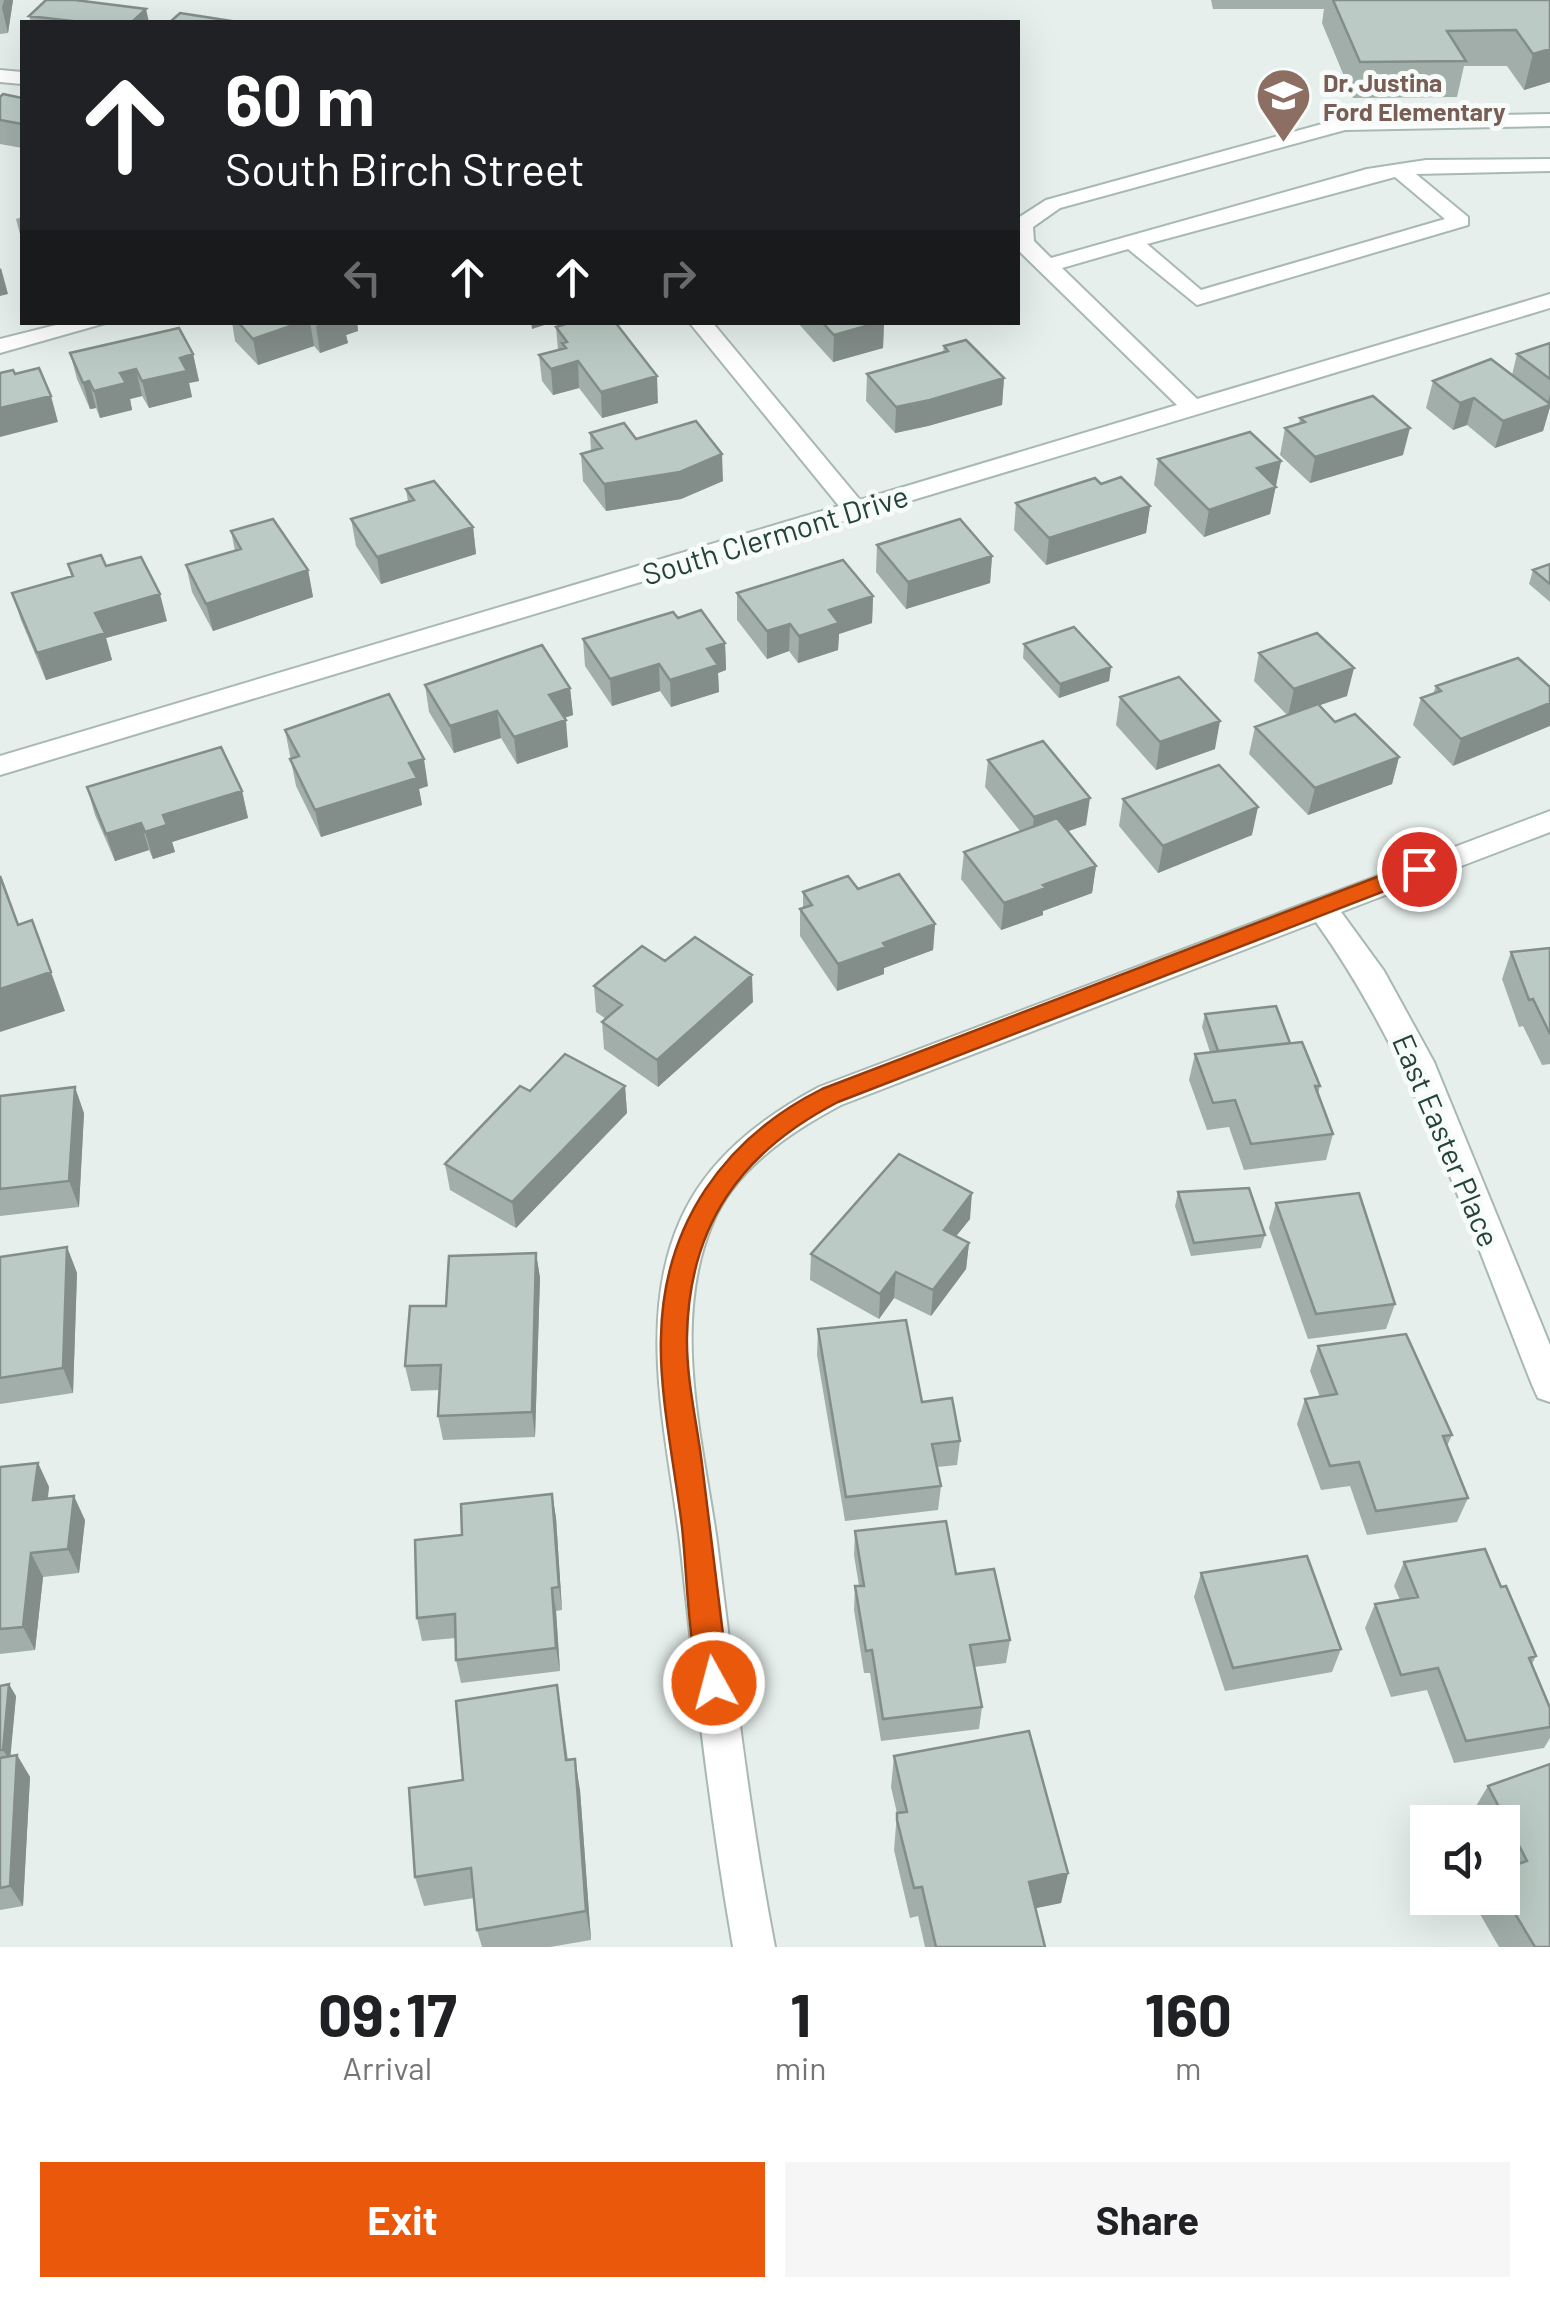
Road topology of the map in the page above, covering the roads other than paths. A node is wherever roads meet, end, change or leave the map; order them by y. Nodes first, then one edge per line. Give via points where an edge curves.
1 (1550, 120) edge
2 (1550, 164) edge
3 (1402, 172) junction
4 (1131, 241) junction
5 (1046, 266) junction
6 (1550, 300) edge
7 (86, 325) edge
8 (702, 325) edge
9 (0, 346) edge
10 (1192, 407) junction
11 (855, 510) junction
12 (0, 766) edge
13 (1550, 821) edge
14 (1320, 906) junction
15 (1550, 1386) edge
16 (754, 1947) edge

1 - 5 street via 1344,124 1053,204 1022,225 1023,243
2 - 3 street
3 - 4 street via 1367,175
3 - 4 street via 1461,221 1197,298
4 - 5 street
5 - 10 street
6 - 10 street, South Clermont Drive
7 - 9 street
8 - 11 street
10 - 11 street, South Clermont Drive
11 - 12 street, South Clermont Drive
13 - 14 street
14 - 15 street, East Easter Place via 1373,980 1418,1062
14 - 16 street via 830,1096 792,1115 737,1162 714,1192 688,1244 674,1337 732,1837

